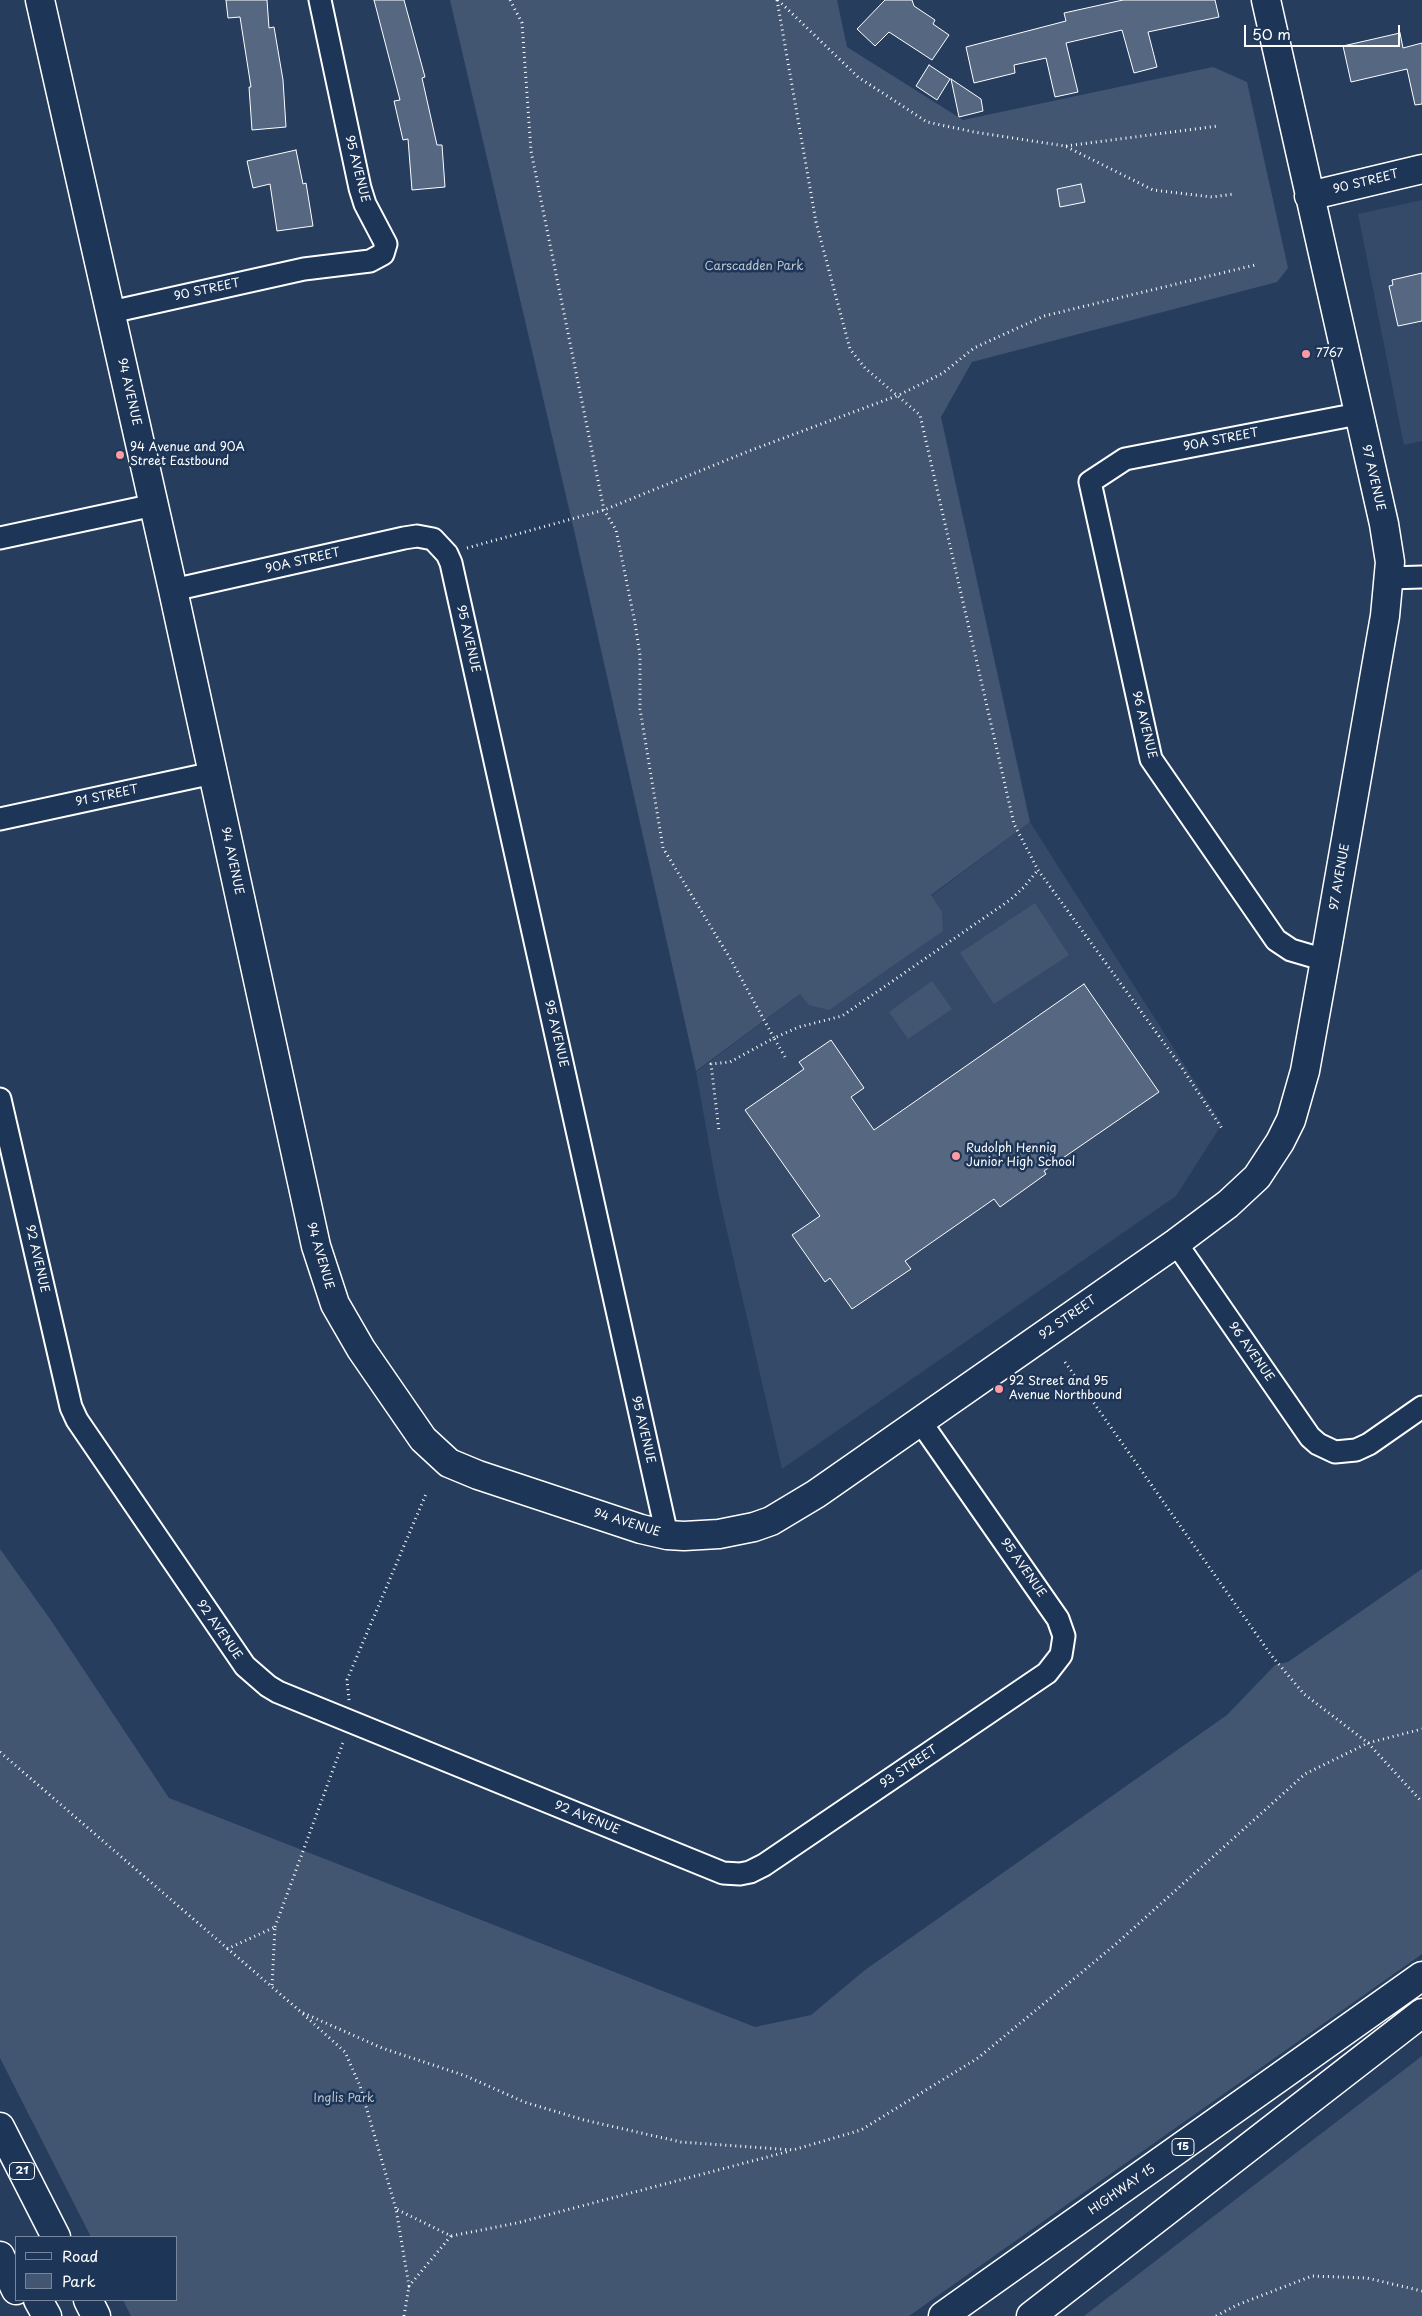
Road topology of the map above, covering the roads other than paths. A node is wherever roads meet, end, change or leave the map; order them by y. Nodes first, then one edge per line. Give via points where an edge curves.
1 (40, 0) edge
2 (320, 0) edge
3 (1266, 0) edge
4 (1422, 168) edge
5 (1310, 196) junction
6 (304, 269) joint
7 (111, 312) junction
8 (1358, 414) junction
9 (1090, 482) joint
10 (154, 505) junction
11 (0, 538) edge
12 (440, 547) joint
13 (1422, 577) edge
14 (1389, 578) junction
15 (173, 590) junction
16 (213, 773) junction
17 (0, 819) edge
18 (1325, 960) junction
19 (0, 1099) edge
20 (1176, 1243) junction
21 (1422, 1407) edge
22 (920, 1421) junction
23 (667, 1535) junction
24 (1064, 1645) joint
25 (740, 1874) joint
26 (1422, 1976) edge
27 (1422, 2013) edge
28 (0, 2128) edge
29 (55, 2236) edge
30 (0, 2246) edge
31 (0, 2256) edge
32 (15, 2259) edge
33 (15, 2288) edge
34 (22, 2301) edge
35 (39, 2301) edge
36 (88, 2301) edge
37 (29, 2316) edge
38 (47, 2316) edge
39 (96, 2316) edge
40 (944, 2316) edge
41 (1031, 2316) edge

1 - 7 street, 94 AVENUE
2 - 6 street, 95 AVENUE via 363,198 385,241 386,250 375,260
3 - 5 street, 97 AVENUE
4 - 5 street, 90 STREET
5 - 8 street, 97 AVENUE
6 - 7 street, 90 STREET
7 - 10 street, 94 AVENUE
8 - 9 street, 90A STREET via 1125,459
8 - 14 street, 97 AVENUE via 1388,545
9 - 18 street, 96 AVENUE via 1151,759 1276,940 1291,950
10 - 11 street
10 - 15 street, 94 AVENUE
12 - 15 street, 90A STREET via 416,536
12 - 23 street, 95 AVENUE via 451,563
13 - 14 street
14 - 18 street, 97 AVENUE
15 - 16 street, 94 AVENUE
16 - 17 street, 91 STREET
16 - 23 street, 94 AVENUE via 316,1246 324,1277 348,1328 423,1439 449,1463
18 - 20 street, 92 STREET via 1300,1094 1280,1142 1257,1177 1242,1192
19 - 25 street, 92 AVENUE via 70,1407 245,1666 278,1692 723,1873
20 - 21 street, 96 AVENUE via 1310,1437 1322,1447 1336,1452 1356,1450
20 - 22 street, 92 STREET
22 - 23 street, 92 STREET via 816,1494 771,1520 719,1534
22 - 24 street, 95 AVENUE via 1058,1618
24 - 25 street, 93 STREET via 1062,1655 1047,1674 764,1865
26 - 40 street, HIGHWAY 15 / 15
27 - 41 street
28 - 29 street, 21
30 - 32 street
31 - 33 street
34 - 37 street
35 - 38 street
36 - 39 street

